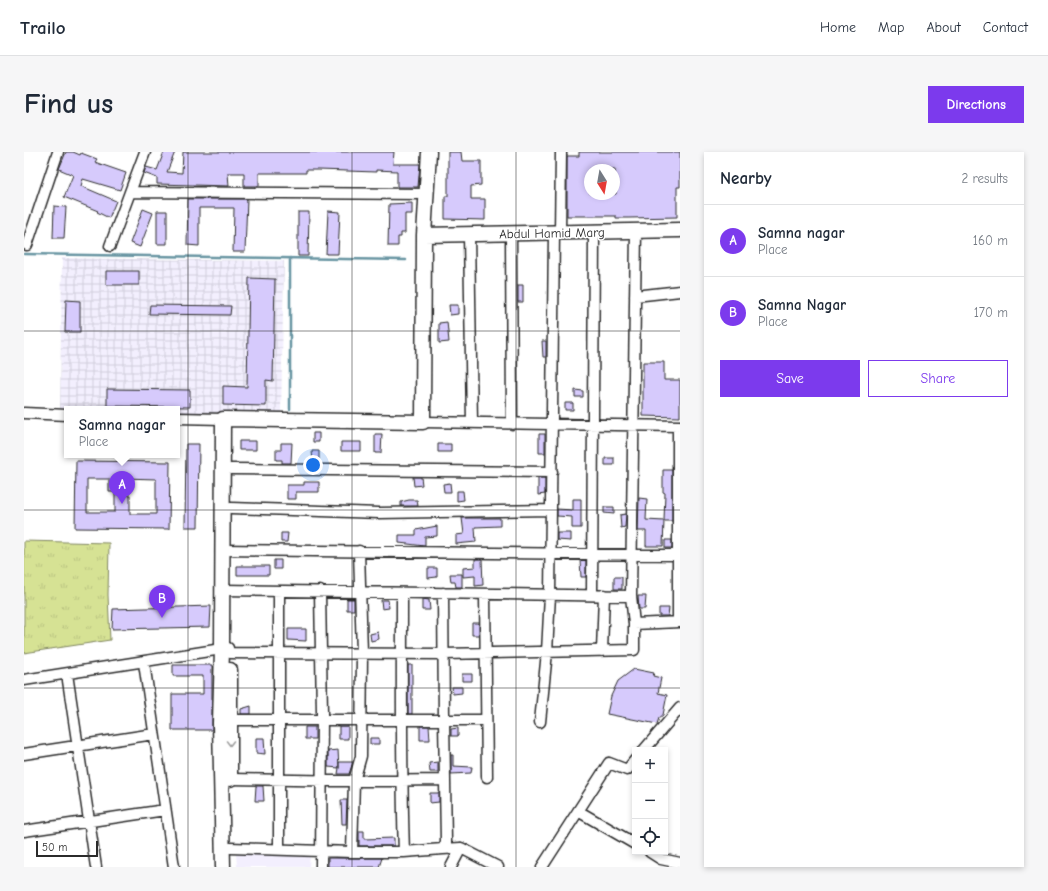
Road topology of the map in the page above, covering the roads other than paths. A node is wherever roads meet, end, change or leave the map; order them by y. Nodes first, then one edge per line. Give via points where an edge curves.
1 (58, 152) edge
2 (145, 152) edge
3 (429, 152) edge
4 (561, 152) edge
5 (130, 192) junction
6 (427, 194) junction
7 (680, 230) edge
8 (636, 231) junction
9 (557, 232) junction
10 (511, 233) junction
11 (594, 233) junction
12 (469, 234) junction
13 (424, 235) junction
14 (27, 245) dead end
15 (110, 246) dead end
16 (680, 291) edge
17 (634, 296) junction
18 (24, 413) edge
19 (64, 414) edge
20 (180, 418) edge
21 (227, 420) junction
22 (423, 422) junction
23 (472, 423) junction
24 (512, 424) junction
25 (553, 424) junction
26 (592, 425) junction
27 (632, 426) junction
28 (679, 426) edge
29 (231, 469) junction
30 (552, 472) junction
31 (231, 508) junction
32 (551, 510) junction
33 (227, 550) junction
34 (359, 551) junction
35 (551, 553) junction
36 (593, 553) junction
37 (631, 554) junction
38 (677, 555) junction
39 (226, 590) junction
40 (279, 591) junction
41 (320, 592) junction
42 (359, 592) junction
43 (402, 593) junction
44 (443, 593) junction
45 (485, 594) junction
46 (550, 594) junction
47 (592, 595) junction
48 (604, 595) junction
49 (631, 596) junction
50 (679, 622) edge
51 (634, 624) junction
52 (228, 650) junction
53 (602, 651) junction
54 (547, 652) junction
55 (279, 653) junction
56 (362, 653) junction
57 (487, 653) junction
58 (321, 654) junction
59 (402, 654) junction
60 (444, 654) junction
61 (144, 663) junction
62 (67, 674) junction
63 (24, 680) edge
64 (680, 708) edge
65 (230, 720) junction
66 (279, 720) junction
67 (322, 720) junction
68 (361, 720) junction
69 (402, 720) junction
70 (444, 720) junction
71 (486, 720) junction
72 (540, 722) dead end
73 (154, 734) junction
74 (78, 746) junction
75 (647, 747) edge
76 (24, 754) edge
77 (632, 764) edge
78 (486, 777) dead end
79 (230, 779) junction
80 (279, 779) junction
81 (321, 780) junction
82 (445, 780) junction
83 (354, 781) junction
84 (401, 781) junction
85 (165, 810) junction
86 (578, 811) junction
87 (90, 821) junction
88 (24, 831) edge
89 (632, 842) edge
90 (230, 848) junction
91 (461, 848) junction
92 (279, 849) junction
93 (444, 849) junction
94 (321, 850) junction
95 (352, 852) junction
96 (404, 852) junction
97 (655, 855) edge
98 (680, 863) edge
99 (96, 867) edge
100 (174, 867) edge
101 (223, 867) edge
102 (230, 867) edge
103 (321, 867) edge
104 (451, 867) edge
105 (498, 867) edge
106 (542, 867) edge

1 - 14 street
2 - 5 street
3 - 6 street
4 - 9 street
5 - 6 street
5 - 15 street
6 - 13 street
7 - 8 street, Abdul Hamid Marg
8 - 11 street, Abdul Hamid Marg
8 - 17 street
9 - 10 street, Abdul Hamid Marg
9 - 11 street, Abdul Hamid Marg
9 - 25 street
10 - 12 street, Abdul Hamid Marg
10 - 24 street
11 - 26 street
12 - 13 street, Abdul Hamid Marg
12 - 23 street
13 - 22 street
16 - 17 street
17 - 27 street
18 - 19 street
20 - 21 street
21 - 22 street
21 - 29 street
21 - 33 street
22 - 23 street
23 - 24 street
24 - 25 street
25 - 26 street
25 - 30 street
26 - 27 street
26 - 36 street
27 - 28 street
27 - 37 street
28 - 38 street
29 - 30 street
29 - 31 street
30 - 32 street
31 - 32 street via 379,513
31 - 33 street
32 - 35 street
33 - 34 street
33 - 39 street
34 - 35 street
34 - 42 street
35 - 36 street
35 - 46 street
36 - 37 street
36 - 47 street
37 - 38 street
37 - 49 street
38 - 50 street
39 - 40 street
39 - 52 street
40 - 41 street
40 - 55 street
41 - 42 street
41 - 58 street
42 - 43 street
42 - 56 street
43 - 44 street
43 - 59 street
44 - 45 street
44 - 60 street
45 - 46 street
45 - 57 street
46 - 47 street
46 - 54 street
47 - 48 street
48 - 49 street
48 - 53 street
49 - 51 street
50 - 51 street
51 - 53 street via 634,650
52 - 55 street
52 - 61 street
52 - 65 street
52 - 101 street via 220,722
53 - 54 street
54 - 57 street
54 - 72 street
55 - 58 street
55 - 66 street
56 - 58 street
56 - 59 street
56 - 68 street
57 - 60 street
57 - 71 street
58 - 67 street
59 - 60 street
59 - 69 street
60 - 70 street
61 - 62 street
61 - 73 street
62 - 63 street
62 - 74 street
64 - 75 street
65 - 66 street
65 -> 79 street
66 - 67 street
66 - 80 street
67 - 68 street
67 - 81 street
68 - 69 street
68 - 83 street via 361,756
69 - 70 street
69 - 84 street
70 - 71 street
70 - 82 street
71 - 78 street
73 - 74 street
73 - 85 street
74 - 76 street
74 - 87 street
77 - 86 street via 627,770 609,763
79 - 80 street
79 - 90 street
80 - 81 street
80 - 92 street
81 - 83 street
81 - 94 street
82 - 84 street
82 - 93 street
83 - 84 street
83 - 95 street
84 - 96 street
85 - 87 street
85 - 100 street
86 - 89 street
86 - 106 street
87 - 88 street
87 - 99 street
90 - 92 street
90 - 102 street
91 - 93 street
91 - 104 street
91 - 105 street
92 - 94 street
93 - 96 street
94 - 95 street
94 - 103 street
95 - 96 street
97 - 98 street

